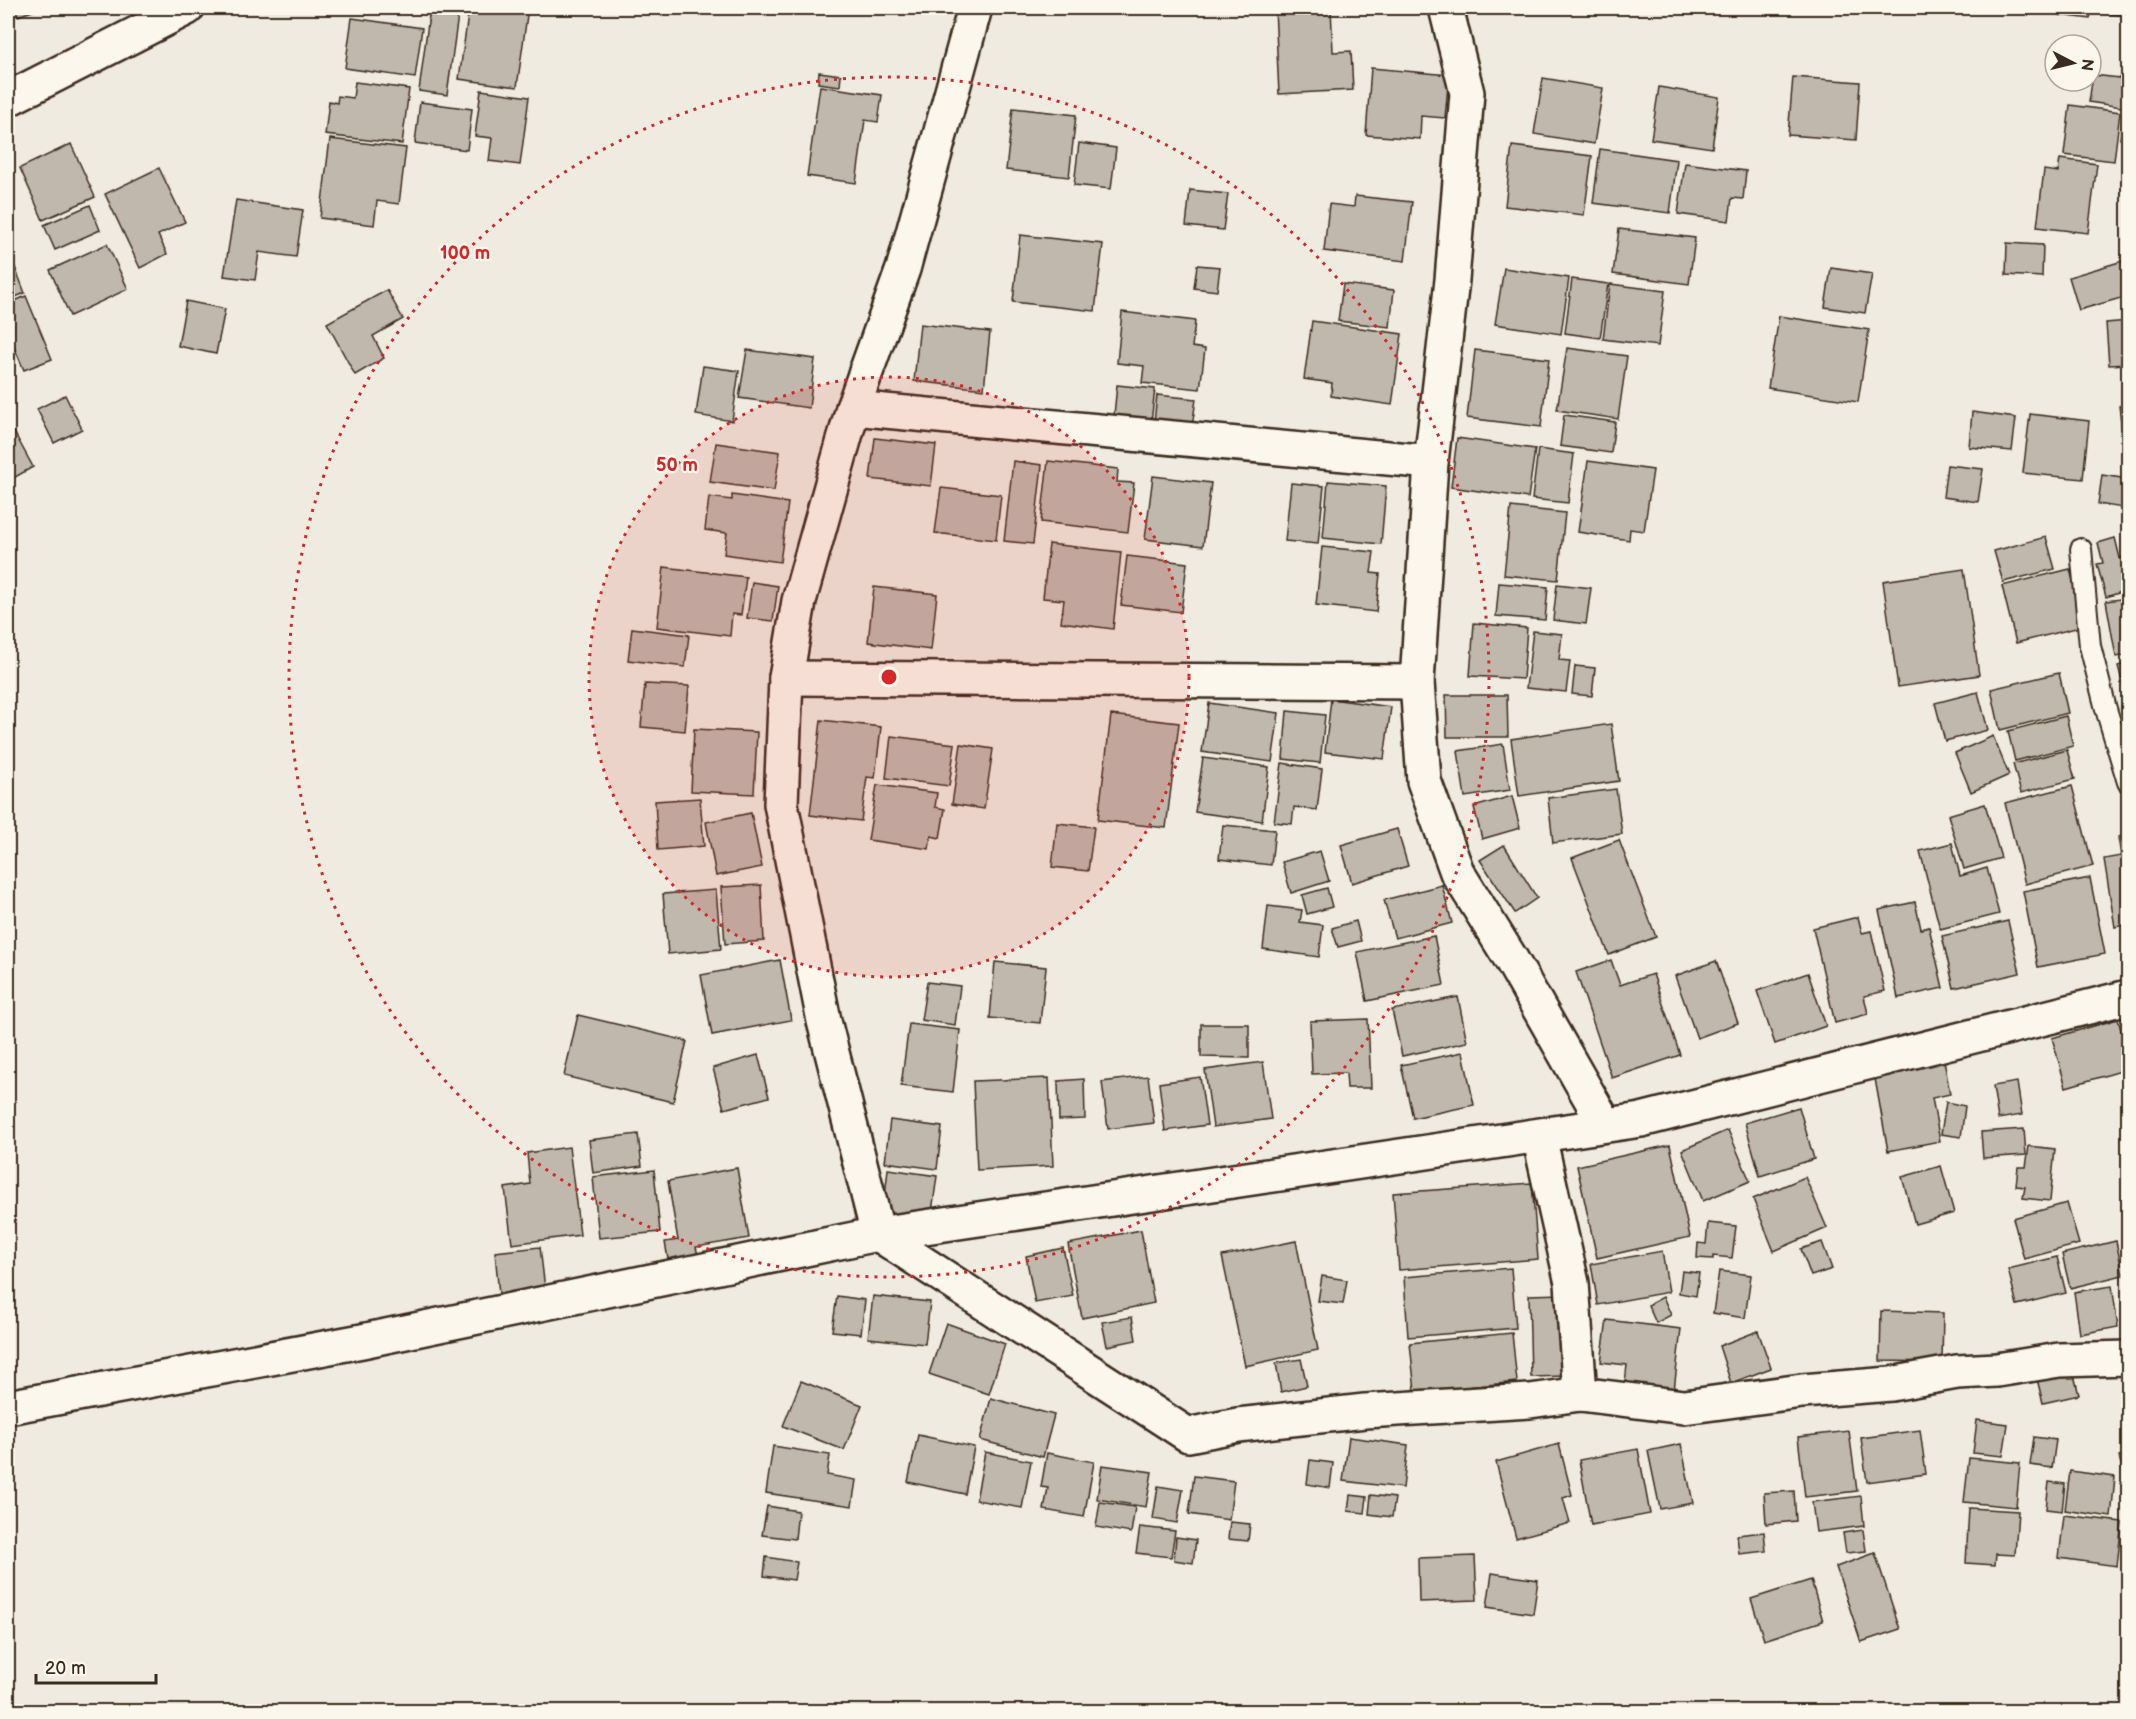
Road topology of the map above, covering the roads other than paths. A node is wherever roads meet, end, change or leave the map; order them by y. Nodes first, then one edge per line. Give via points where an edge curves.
1 (187, 8) edge
2 (975, 8) edge
3 (1446, 8) edge
4 (8, 99) edge
5 (853, 408) junction
6 (1431, 462) junction
7 (2081, 549) dead end
8 (786, 678) junction
9 (1417, 682) junction
10 (2128, 783) edge
11 (2128, 997) edge
12 (1605, 1124) junction
13 (1539, 1136) junction
14 (878, 1234) junction
15 (2128, 1358) edge
16 (1580, 1394) junction
17 (8, 1407) edge

1 - 4 street
2 - 5 street via 903,269
3 - 6 street via 1467,93 1452,280
5 - 6 street
5 - 8 street via 799,601
6 - 9 street
7 - 10 lane via 2090,646
8 - 9 street
8 - 14 street via 781,804 824,1021
9 - 12 street via 1424,781 1457,872
11 - 12 street via 1641,1120
12 - 13 street
13 - 14 street
13 - 16 street via 1572,1283
14 - 16 street via 1188,1435 1238,1425 1365,1411 1530,1401
14 - 17 street via 362,1341
15 - 16 street via 2059,1360 1684,1407

